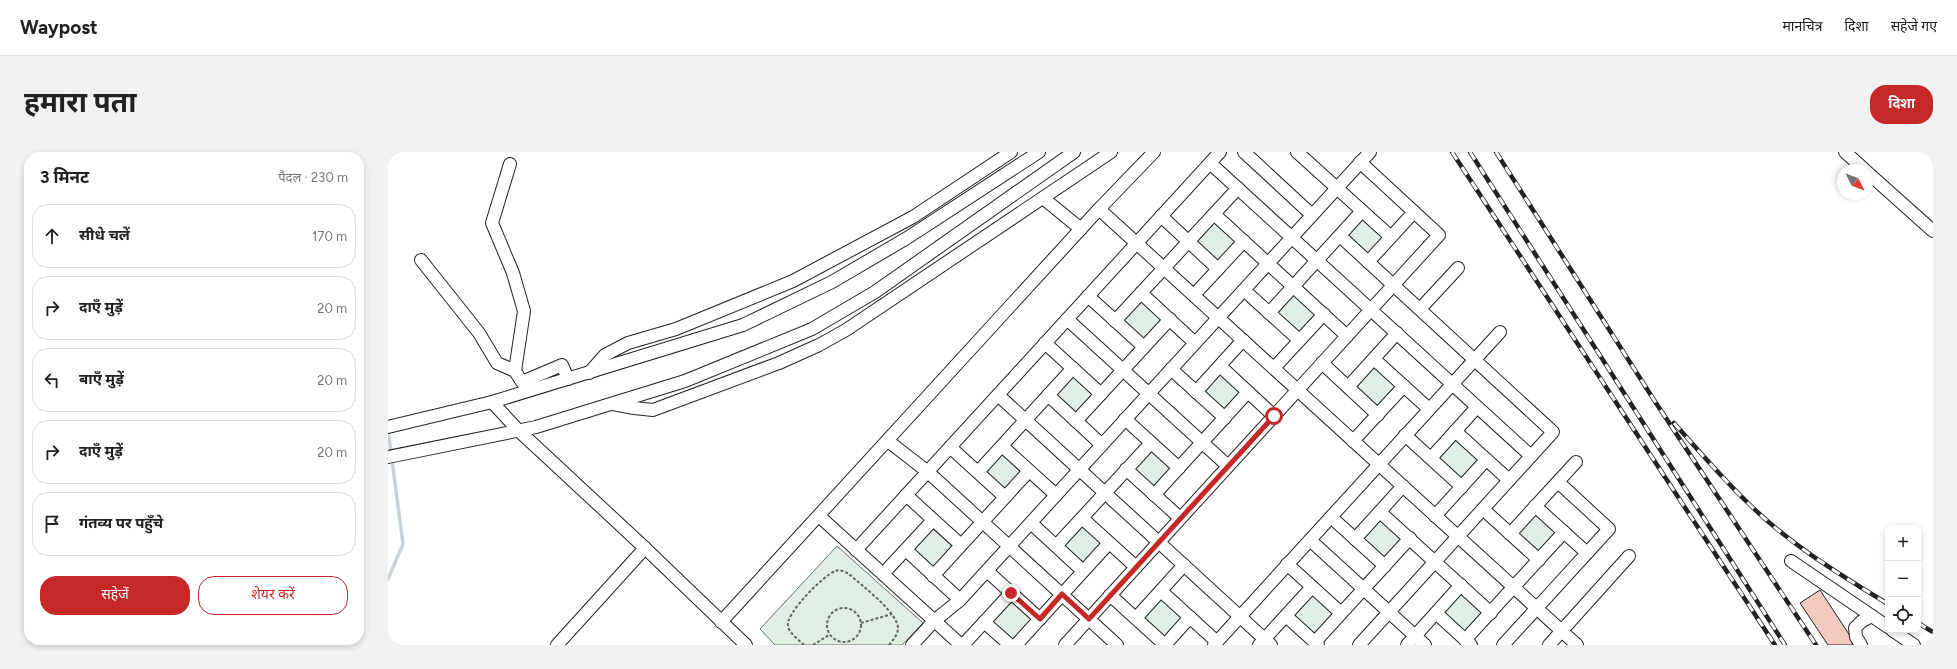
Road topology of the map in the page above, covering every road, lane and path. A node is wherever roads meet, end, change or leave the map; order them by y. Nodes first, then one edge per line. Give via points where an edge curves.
1 (1011, 152) edge
2 (1039, 152) edge
3 (1074, 152) edge
4 (1111, 152) edge
5 (1154, 152) edge
6 (1220, 152) edge
7 (1244, 152) edge
8 (1297, 152) edge
9 (1370, 152) edge
10 (1845, 152) edge
11 (1360, 162) junction
12 (1210, 163) junction
13 (510, 164) dead end
14 (1858, 164) edge
15 (1873, 177) edge
16 (1238, 188) junction
17 (1336, 188) junction
18 (1043, 198) junction
19 (1099, 209) junction
20 (1362, 211) junction
21 (1414, 212) junction
22 (1214, 214) junction
23 (1312, 215) junction
24 (1161, 216) junction
25 (1080, 229) junction
26 (1933, 231) edge
27 (1340, 236) junction
28 (1292, 237) junction
29 (1391, 238) junction
30 (1244, 241) junction
31 (1189, 242) junction
32 (1136, 243) junction
33 (421, 260) dead end
34 (1317, 260) junction
35 (1368, 262) junction
36 (1268, 263) junction
37 (1164, 268) junction
38 (1458, 268) dead end
39 (1218, 269) junction
40 (1393, 285) junction
41 (1294, 286) junction
42 (1244, 290) junction
43 (1141, 293) junction
44 (1194, 295) junction
45 (1088, 296) junction
46 (1420, 309) junction
47 (1371, 310) junction
48 (1269, 313) junction
49 (1324, 314) junction
50 (1218, 317) junction
51 (1067, 319) junction
52 (1170, 319) junction
53 (1115, 321) junction
54 (1500, 332) dead end
55 (1397, 333) junction
56 (1347, 336) junction
57 (1243, 340) junction
58 (1299, 340) junction
59 (1045, 343) junction
60 (1195, 343) junction
61 (1144, 347) junction
62 (1374, 358) junction
63 (1474, 360) junction
64 (1322, 364) junction
65 (1220, 366) junction
66 (1073, 368) junction
67 (1274, 368) junction
68 (1171, 369) junction
69 (1123, 370) junction
70 (515, 371) junction
71 (589, 373) junction
72 (568, 379) junction
73 (1452, 384) junction
74 (1404, 386) junction
75 (1348, 387) junction
76 (1297, 390) junction
77 (1196, 392) junction
78 (1248, 392) junction
79 (1101, 394) junction
80 (1149, 394) junction
81 (998, 395) junction
82 (1048, 395) junction
83 (492, 402) junction
84 (612, 403) junction
85 (1477, 407) junction
86 (1429, 409) junction
87 (1378, 415) junction
88 (1274, 416) junction
89 (1225, 418) junction
90 (1125, 419) junction
91 (1025, 420) junction
92 (1076, 421) junction
93 (388, 427) edge
94 (518, 430) junction
95 (1455, 431) junction
96 (1405, 435) junction
97 (888, 441) junction
98 (1353, 441) junction
99 (1202, 442) junction
100 (1151, 443) junction
101 (1102, 445) junction
102 (1002, 446) junction
103 (950, 447) junction
104 (1531, 456) junction
105 (388, 457) edge
106 (1430, 458) junction
107 (1486, 460) junction
108 (1576, 462) dead end
109 (1379, 464) junction
110 (1228, 466) junction
111 (1179, 468) junction
112 (1126, 469) junction
113 (1079, 470) junction
114 (1029, 471) junction
115 (928, 472) junction
116 (978, 472) junction
117 (1509, 480) junction
118 (1558, 482) junction
119 (1403, 486) junction
120 (1462, 487) junction
121 (1105, 493) junction
122 (906, 495) junction
123 (1056, 495) junction
124 (1154, 495) junction
125 (1005, 497) junction
126 (1536, 506) junction
127 (1483, 509) junction
128 (1380, 512) junction
129 (819, 516) junction
130 (1435, 516) junction
131 (1331, 517) junction
132 (1082, 518) junction
133 (1180, 518) junction
134 (933, 520) junction
135 (982, 522) junction
136 (1030, 523) junction
137 (1564, 532) junction
138 (1510, 534) junction
139 (1458, 536) junction
140 (1410, 538) junction
141 (1355, 539) junction
142 (1310, 540) junction
143 (1158, 542) junction
144 (1109, 543) junction
145 (961, 545) junction
146 (1009, 546) junction
147 (1056, 546) junction
148 (645, 548) junction
149 (856, 550) junction
150 (906, 550) junction
151 (1587, 553) junction
152 (1629, 556) dead end
153 (1539, 560) junction
154 (1790, 561) dead end
155 (1435, 562) junction
156 (1288, 564) junction
157 (1184, 566) junction
158 (1385, 566) junction
159 (1136, 567) junction
160 (987, 571) junction
161 (1083, 571) junction
162 (883, 574) junction
163 (933, 576) junction
164 (1461, 585) junction
165 (1312, 587) junction
166 (1513, 587) junction
167 (1364, 589) junction
168 (1161, 591) junction
169 (1011, 593) junction
170 (1062, 594) junction
171 (1110, 595) junction
172 (960, 600) junction
173 (1536, 608) junction
174 (1389, 612) junction
175 (1491, 612) junction
176 (1341, 613) junction
177 (1436, 613) junction
178 (892, 614) junction
179 (1240, 616) junction
180 (1286, 616) junction
181 (1872, 616) junction
182 (1190, 617) junction
183 (1136, 618) junction
184 (1040, 619) junction
185 (1089, 619) junction
186 (934, 621) junction
187 (721, 622) junction
188 (984, 622) junction
189 (861, 623) junction
190 (1885, 625) edge
191 (1561, 631) junction
192 (1896, 633) edge
193 (829, 635) junction
194 (1415, 636) junction
195 (1215, 643) edge
196 (1265, 643) edge
197 (1468, 643) edge
198 (1316, 644) edge
199 (557, 645) edge
200 (746, 645) edge
201 (804, 645) edge
202 (813, 645) edge
203 (889, 645) edge
204 (912, 645) edge
205 (962, 645) edge
206 (1010, 645) edge
207 (1016, 645) edge
208 (1066, 645) edge
209 (1117, 645) edge
210 (1165, 645) edge
211 (1359, 645) edge
212 (1407, 645) edge
213 (1425, 645) edge
214 (1503, 645) edge
215 (1549, 645) edge
216 (1577, 645) edge
217 (1861, 645) edge
218 (1914, 645) edge

1 - 71 street via 913,217 793,281 676,329 628,343 605,354
2 - 71 street via 908,238 832,282 743,325
3 - 84 street via 875,292 812,329 685,381
4 - 18 street
5 - 19 street
6 - 12 street
7 - 23 street
8 - 17 street
9 - 11 street
10 - 14 street
11 - 17 street
11 - 21 street
12 - 16 street
12 - 24 street
13 - 70 street via 492,223 513,273 524,311
15 - 26 street
16 - 22 street
16 - 28 street
17 - 20 street
17 - 23 street
18 - 25 street
18 - 84 street via 846,330 819,345 653,410
19 - 25 street
19 - 32 street
20 - 27 street
20 - 29 street
21 - 29 street
21 - 40 street via 1439,235
22 - 30 street
22 - 31 street
23 - 28 street
24 - 31 street
24 - 32 street
25 - 97 street
27 - 34 street
27 - 35 street
28 - 34 street
28 - 36 street
29 - 35 street
30 - 36 street
30 - 39 street
31 - 37 street
31 - 39 street
32 - 37 street
32 - 45 street
33 - 70 street via 479,334 497,362
34 - 41 street
34 - 47 street
35 - 40 street
36 - 41 street
36 - 42 street
37 - 43 street
37 - 44 street
38 - 46 street
39 - 44 street
40 - 46 street
40 - 47 street
41 - 48 street
41 - 49 street
42 - 48 street
42 - 50 street
43 - 52 street
43 - 53 street
44 - 50 street
45 - 51 street
45 - 53 street
46 - 63 street
47 - 55 street
47 - 56 street
48 - 58 street
49 - 56 street
49 - 58 street
50 - 57 street
50 - 60 street
51 - 59 street
51 - 69 street
52 - 60 street
52 - 61 street
53 - 61 street
54 - 63 street
55 - 62 street
55 - 73 street
56 - 64 street
57 - 65 street
57 - 67 street
58 - 67 street
59 - 66 street
59 - 81 street
60 - 68 street
61 - 69 street
62 - 74 street
62 - 75 street
63 - 73 street
63 - 104 street via 1554,432
64 - 75 street
64 - 76 street
65 - 77 street
65 - 78 street
66 - 79 street
66 - 82 street
67 - 76 street
68 - 77 street
68 - 80 street
69 - 79 street
69 - 80 street
70 - 72 street via 522,382 562,365
71 - 72 street
72 - 83 street
73 - 85 street
73 - 86 street
74 - 86 street
74 - 87 street
75 - 87 street
76 - 88 street
76 - 98 street
77 - 89 street
78 - 88 street
78 - 89 street
79 - 92 street
80 - 90 street
80 - 99 street
81 - 91 street
81 - 103 street
82 - 91 street
82 - 92 street
83 - 93 street
83 - 94 street
84 - 94 street via 536,427
85 - 95 street
85 - 104 street
86 - 96 street
87 - 98 street
88 - 110 street
89 - 99 street
90 - 100 street
90 - 101 street
91 - 102 street
91 - 113 street
92 - 101 street
94 - 105 street
94 - 148 street
95 - 106 street
95 - 107 street
96 - 106 street
96 - 109 street
97 - 115 street
97 - 129 street
98 - 109 street
99 - 110 street
99 - 111 street
100 - 111 street
100 - 112 street
101 - 113 street
102 - 114 street
102 - 116 street
103 - 115 street
103 - 116 street
104 - 117 street
106 - 120 street
107 - 117 street
107 - 120 street
108 - 118 street
109 - 119 street
109 - 131 street
110 - 133 street
111 - 124 street
112 - 121 street
112 - 124 street
113 - 121 street
113 - 123 street
114 - 123 street
114 - 125 street
115 - 122 street
115 - 135 street
116 - 125 street
117 - 127 street
118 - 126 street
118 - 151 street via 1609,529
119 - 128 street
119 - 130 street
120 - 130 street
121 - 132 street
121 - 143 street
122 - 134 street
122 - 149 street
123 - 136 street
124 - 133 street
125 - 135 street
126 - 137 street
126 - 138 street
127 - 138 street
127 - 139 street
128 - 140 street
128 - 141 street
129 - 149 street
129 - 187 street
130 - 139 street
131 - 141 street
131 - 142 street
132 - 144 street
132 - 147 street
133 - 143 street
134 - 145 street
134 - 150 street
135 - 145 street
135 - 146 street
136 - 146 street
136 - 147 street
137 - 151 street
137 - 153 street
138 - 153 street
139 - 155 street
139 - 166 street
140 - 155 street
140 - 158 street
141 - 158 street
142 - 156 street
142 - 167 street
143 - 157 street
143 - 159 street
144 - 159 street
144 - 161 street
145 - 163 street
146 - 160 street
146 - 170 street
147 - 161 street
148 - 187 street
148 - 199 street
149 - 162 street
150 - 162 street
150 - 163 street
151 - 173 street
152 - 191 street
153 - 166 street
154 - 181 street
155 - 164 street
155 - 174 street
156 - 165 street
156 - 179 street
157 - 168 street
157 - 179 street
158 - 167 street
159 - 171 street
160 - 169 street
160 - 172 street
161 - 170 street
162 - 186 street
163 - 172 street
164 - 175 street
164 - 177 street
165 - 176 street
165 - 180 street
166 - 173 street
166 - 175 street
167 - 174 street
167 - 176 street
168 - 182 street
168 - 183 street
169 - 184 street
169 - 188 street
170 - 184 street
170 - 185 street
171 - 183 street
171 - 185 street
172 - 186 street
173 - 191 street
173 - 214 street
174 - 194 street
174 - 211 street
175 - 197 street
176 - 198 street
177 - 194 street
177 - 197 street
178 - 189 path
178 - 201 path via 849,574 845,571 836,571 822,580 788,620 790,631
178 - 203 path via 898,628
179 - 195 street
179 - 196 street
180 - 196 street
180 - 198 street
181 - 190 street
181 - 217 street via 1855,628 1856,638
182 - 195 street
182 - 210 street
183 - 210 street
184 - 207 street
185 - 208 street
185 - 209 street
186 - 204 street
186 - 205 street
187 - 200 street
188 - 205 street
188 - 206 street
189 - 193 path via 859,634 850,641 838,642
189 - 193 path via 857,613 852,609 841,607 827,618
191 - 215 street
191 - 216 street
192 - 218 street
193 - 202 path
194 - 212 street
194 - 213 street

